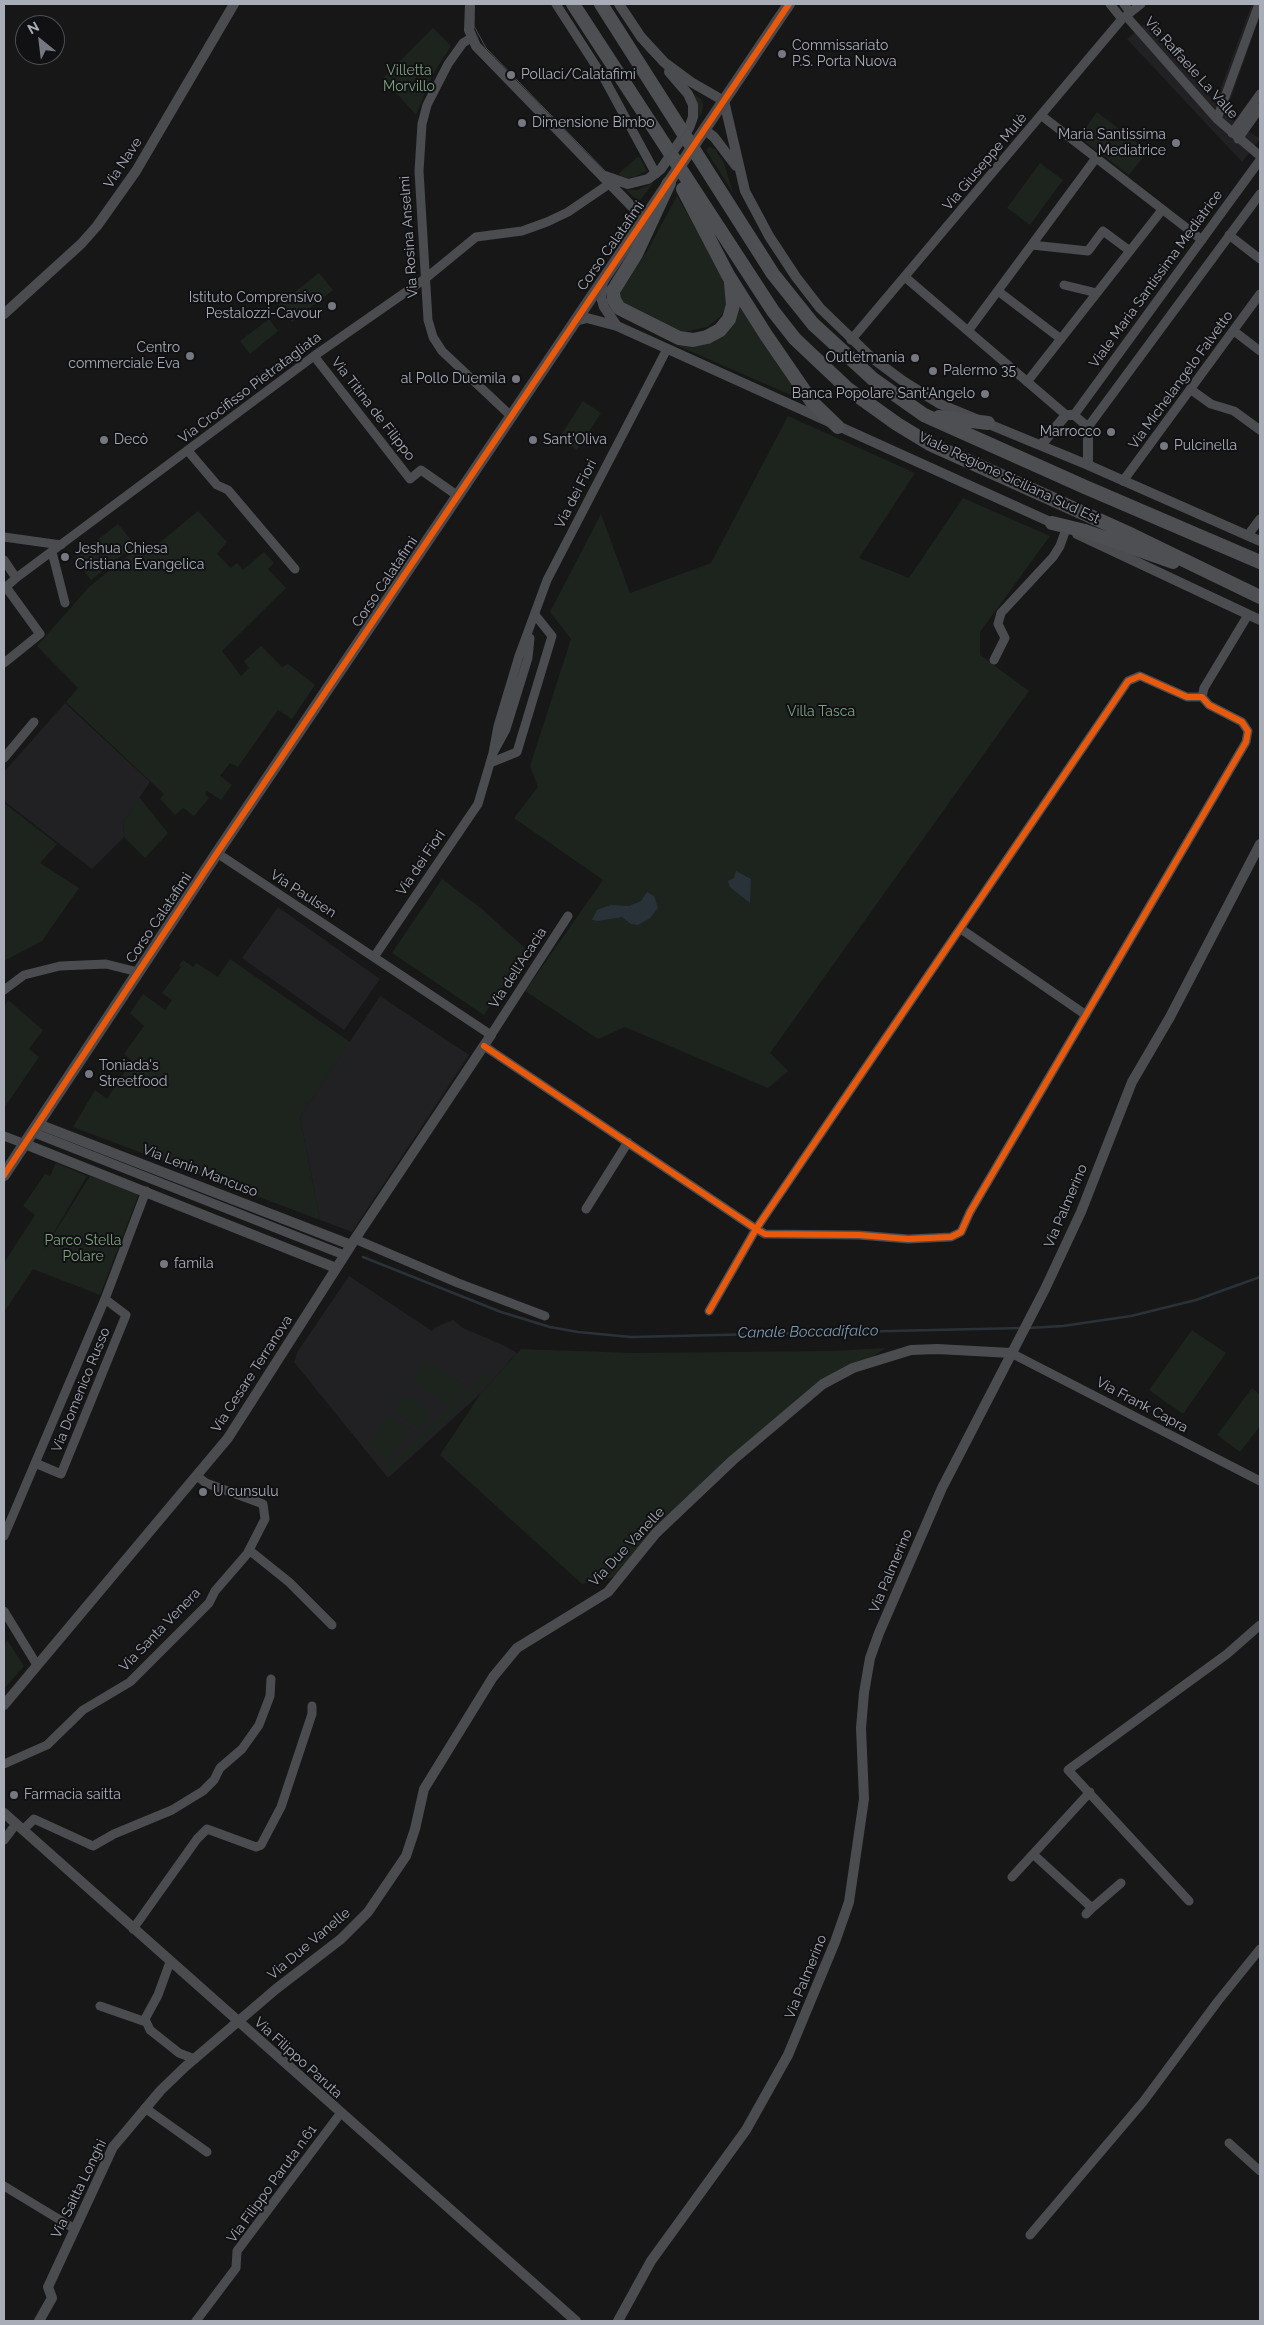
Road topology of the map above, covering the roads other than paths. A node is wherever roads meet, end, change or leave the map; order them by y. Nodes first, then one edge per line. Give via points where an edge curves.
1 (234, 4) edge
2 (470, 4) edge
3 (556, 4) edge
4 (574, 4) edge
5 (601, 4) edge
6 (619, 4) edge
7 (790, 4) edge
8 (1110, 4) edge
9 (1124, 4) edge
10 (1142, 4) edge
11 (1259, 4) edge
12 (1126, 16) junction
13 (471, 38) junction
14 (649, 48) junction
15 (1260, 94) edge
16 (724, 102) junction
17 (1260, 108) edge
18 (1042, 116) junction
19 (1217, 119) junction
20 (650, 124) junction
21 (1235, 136) junction
22 (700, 140) junction
23 (1260, 156) edge
24 (1096, 158) junction
25 (1260, 160) edge
26 (739, 169) junction
27 (658, 172) junction
28 (600, 174) junction
29 (669, 183) junction
30 (610, 184) junction
31 (1260, 194) edge
32 (1162, 210) junction
33 (644, 219) junction
34 (1229, 235) junction
35 (1202, 240) junction
36 (1032, 245) junction
37 (1130, 251) junction
38 (1260, 259) edge
39 (728, 275) junction
40 (905, 276) junction
41 (426, 278) junction
42 (603, 280) junction
43 (1064, 285) dead end
44 (998, 291) junction
45 (1097, 293) junction
46 (1260, 294) edge
47 (4, 314) edge
48 (575, 321) junction
49 (617, 326) junction
50 (968, 330) junction
51 (1234, 331) junction
52 (1062, 339) junction
53 (851, 340) junction
54 (667, 349) junction
55 (1260, 351) edge
56 (314, 356) junction
57 (1027, 382) junction
58 (1190, 389) junction
59 (924, 415) junction
60 (1070, 415) junction
61 (512, 417) junction
62 (988, 423) junction
63 (838, 427) junction
64 (1088, 427) junction
65 (1260, 430) edge
66 (1041, 445) junction
67 (188, 452) junction
68 (1088, 465) junction
69 (1123, 482) junction
70 (458, 496) junction
71 (1260, 519) edge
72 (1052, 522) junction
73 (1066, 529) junction
74 (1248, 536) junction
75 (4, 537) edge
76 (1260, 541) edge
77 (61, 545) junction
78 (52, 552) junction
79 (4, 560) edge
80 (1260, 562) edge
81 (295, 569) dead end
82 (1210, 573) junction
83 (16, 578) junction
84 (1260, 597) edge
85 (65, 603) dead end
86 (1248, 615) junction
87 (536, 616) junction
88 (1260, 620) edge
89 (994, 660) dead end
90 (4, 663) edge
91 (1202, 697) junction
92 (34, 722) dead end
93 (4, 758) edge
94 (490, 763) junction
95 (1260, 844) edge
96 (217, 853) junction
97 (568, 916) dead end
98 (961, 929) junction
99 (374, 956) junction
100 (138, 972) junction
101 (4, 990) edge
102 (1086, 1014) junction
103 (491, 1035) junction
104 (484, 1046) junction
105 (35, 1128) junction
106 (4, 1136) edge
107 (628, 1142) junction
108 (25, 1144) junction
109 (4, 1175) edge
110 (146, 1192) junction
111 (586, 1209) dead end
112 (756, 1229) junction
113 (353, 1242) junction
114 (344, 1255) junction
115 (336, 1268) junction
116 (105, 1299) junction
117 (709, 1311) dead end
118 (545, 1316) dead end
119 (1011, 1353) junction
120 (35, 1463) junction
121 (197, 1476) junction
122 (1260, 1481) edge
123 (4, 1536) edge
124 (249, 1550) junction
125 (4, 1611) edge
126 (332, 1625) dead end
127 (1260, 1625) edge
128 (37, 1665) junction
129 (271, 1680) dead end
130 (4, 1705) edge
131 (312, 1706) dead end
132 (4, 1764) edge
133 (1090, 1792) junction
134 (4, 1813) edge
135 (19, 1827) junction
136 (4, 1840) edge
137 (1033, 1854) junction
138 (1012, 1877) dead end
139 (1121, 1883) dead end
140 (1189, 1901) dead end
141 (133, 1928) junction
142 (1260, 1949) edge
143 (170, 1962) junction
144 (100, 2006) dead end
145 (146, 2022) junction
146 (238, 2022) junction
147 (195, 2059) junction
148 (145, 2108) junction
149 (340, 2114) junction
150 (1229, 2143) dead end
151 (207, 2152) dead end
152 (1260, 2171) edge
153 (4, 2186) edge
154 (75, 2229) junction
155 (1030, 2235) dead end
156 (39, 2321) edge
157 (196, 2321) edge
158 (576, 2321) edge
159 (618, 2321) edge

1 - 47 street, Via Nave via 140,164 97,226
2 - 13 street via 467,22
3 - 27 street
4 - 20 main road
5 - 22 main road, Viale Regione Siciliana Sud Est
6 - 14 street
7 - 16 main road, Corso Calatafimi
8 - 12 street
9 - 12 street
10 - 12 street, Via Giuseppe Mulè
11 - 19 street
12 - 18 street, Via Giuseppe Mulè
12 - 19 street, Via Raffaele La Valle
13 - 28 street
13 - 41 street, Via Rosina Anselmi via 463,43 448,64 427,105 422,124 418,171
14 - 16 street via 680,75
14 - 27 street via 692,100 694,110 689,128
15 - 21 street
16 - 22 main road, Corso Calatafimi
16 - 26 street
17 - 21 street
18 - 24 street
18 - 40 street, Via Giuseppe Mulè
19 - 21 street, Via Raffaele La Valle
20 - 39 main road
20 - 82 main road, Viale Regione Siciliana Sud Est via 773,311 795,339 848,389 930,444
21 - 23 street, Via Raffaele La Valle
22 - 26 street
22 - 29 main road, Corso Calatafimi
22 - 59 main road, Viale Regione Siciliana Sud Est via 773,274 813,324 872,378
24 - 32 street
24 - 36 street
25 - 35 street, Viale Maria Santissima Mediatrice
26 - 53 street via 752,205 785,261 820,308
27 - 28 street via 641,183 628,184
28 - 30 street
29 - 33 main road, Corso Calatafimi
29 - 39 main road via 636,254 613,290 618,308 679,338 707,337 720,330 729,319 733,291
30 - 33 street
30 - 41 street, Via Crocifisso Pietratagliata via 568,212 546,222 522,231 476,237
31 - 34 street
32 - 35 street
32 - 37 street
33 - 42 main road, Corso Calatafimi
34 - 38 street
34 - 64 street
35 - 60 street, Viale Maria Santissima Mediatrice
36 - 37 street via 1088,251 1103,231
36 - 44 street
37 - 45 street
39 - 63 main road via 791,373 812,402
40 - 50 street
40 - 53 street, Via Giuseppe Mulè
41 - 56 street, Via Crocifisso Pietratagliata
41 - 61 street, Via Rosina Anselmi via 428,320 433,337 442,351
42 - 48 main road, Corso Calatafimi
42 - 49 street via 602,302
43 - 45 street
44 - 50 street
44 - 52 street
45 - 52 street
46 - 51 street, Via Michelangelo Falvetto
48 - 49 street, Viale Regione Siciliana Sud Est via 587,318
48 - 61 main road, Corso Calatafimi
49 - 54 street, Viale Regione Siciliana Sud Est
50 - 57 street
51 - 55 street
51 - 58 street, Via Michelangelo Falvetto
52 - 57 street
53 - 62 street via 903,381 940,404
54 - 63 street, Viale Regione Siciliana Sud Est
54 - 87 street, Via dei Fiori via 547,580
56 - 67 street, Via Crocifisso Pietratagliata
56 - 70 street, Via Titina de Filippo via 410,480 421,470
57 - 60 street
58 - 65 street via 1211,404 1234,411
58 - 69 street, Via Michelangelo Falvetto
59 - 62 main road
59 - 80 main road, Viale Regione Siciliana Sud Est
60 - 64 street
60 - 66 street, Viale Maria Santissima Mediatrice
61 - 70 main road, Corso Calatafimi
62 - 66 street
63 - 72 street, Viale Regione Siciliana Sud Est
64 - 68 street
66 - 68 street
67 - 77 street, Via Crocifisso Pietratagliata
67 - 81 street via 217,485 228,490
68 - 69 street
69 - 74 street
70 - 96 main road, Corso Calatafimi
71 - 74 street
72 - 73 street, Viale Regione Siciliana Sud Est
72 - 82 main road
73 - 86 street, Viale Regione Siciliana Sud Est
73 - 89 street via 1053,556 1001,613 998,624 1005,638
74 - 76 street
75 - 77 street
77 - 78 street, Via Crocifisso Pietratagliata
78 - 83 street, Via Crocifisso Pietratagliata
78 - 85 street
79 - 83 street
82 - 84 main road, Viale Regione Siciliana Sud Est
83 - 90 street via 6,587 40,634
86 - 88 street, Viale Regione Siciliana Sud Est
86 - 91 street via 1204,688
87 - 94 street, Via dei Fiori via 531,628 528,658 506,729
87 - 94 street via 552,636 517,752
91 - 98 street via 1187,697 1140,676 1128,681
91 - 102 street via 1209,705 1242,722 1248,731 1246,742
92 - 93 street
94 - 99 street, Via dei Fiori via 478,804
95 - 119 street, Via Palmerino via 1170,1017 1132,1082 1081,1212
96 - 99 street, Via Paulsen
96 - 100 main road, Corso Calatafimi
97 - 103 street, Via dell'Acacia
98 - 102 street
98 - 112 street
99 - 103 street, Via Paulsen
100 - 101 street via 106,964 60,966 24,975
100 - 105 main road, Corso Calatafimi
102 - 112 street via 961,1232 951,1237 908,1239 765,1234
103 - 104 street, Via Cesare Terranova
104 - 107 street
104 - 113 street, Via Cesare Terranova
105 - 108 main road, Corso Calatafimi
105 - 113 street, Via Lenin Mancuso
105 - 114 street, Via Lenin Mancuso
106 - 108 street
107 - 111 street
107 - 112 street
108 - 109 main road, Corso Calatafimi
108 - 110 street
110 - 115 street
110 - 116 street, Via Domenico Russo
112 - 117 street
113 - 114 street, Via Cesare Terranova
113 - 118 street
114 - 115 street, Via Cesare Terranova
115 - 121 street, Via Cesare Terranova via 228,1438
116 - 120 street, Via Domenico Russo
116 - 120 street, Via Domenico Russo via 126,1315 62,1474
119 - 122 street, Via Frank Capra
119 - 146 street, Via Due Vanelle via 911,1350 853,1368 823,1384 733,1460 649,1541 608,1592 517,1648 493,1677 424,1789 406,1856 368,1912 342,1939
119 - 159 street, Via Palmerino via 942,1488 870,1658 861,1728 864,1799 861,1825 849,1902 835,1942 788,2055 765,2099 651,2261
120 - 123 street, Via Domenico Russo
121 - 124 street, Via Santa Venera via 206,1483 263,1504 266,1519
121 - 128 street, Via Cesare Terranova
124 - 126 street via 289,1582
124 - 132 street, Via Santa Venera via 209,1603 130,1682 83,1710 47,1745
125 - 128 street
127 - 133 street via 1227,1654 1068,1770
128 - 130 street, Via Cesare Terranova
129 - 135 street via 270,1696 259,1725 242,1749 220,1768 203,1791 172,1810 93,1846 34,1819
131 - 141 street via 281,1807 261,1845 256,1847 207,1829
133 - 137 street
133 - 140 street
134 - 135 street, Via Filippo Paruta
135 - 136 street
135 - 141 street, Via Filippo Paruta
137 - 138 street
137 - 139 street via 1089,1911
141 - 143 street, Via Filippo Paruta
142 - 155 street via 1143,2102
143 - 145 street
143 - 146 street, Via Filippo Paruta
144 - 145 street
145 - 147 street via 150,2030 179,2053
146 - 147 street, Via Saitta Longhi
146 - 149 street, Via Filippo Paruta
147 - 148 street, Via Saitta Longhi
148 - 151 street
148 - 154 street, Via Saitta Longhi via 113,2147
149 - 157 street, Via Filippo Paruta n.61 via 237,2251 236,2268
149 - 158 street, Via Filippo Paruta
150 - 152 street
153 - 154 street
154 - 156 street, Via Saitta Longhi via 48,2287 52,2298

